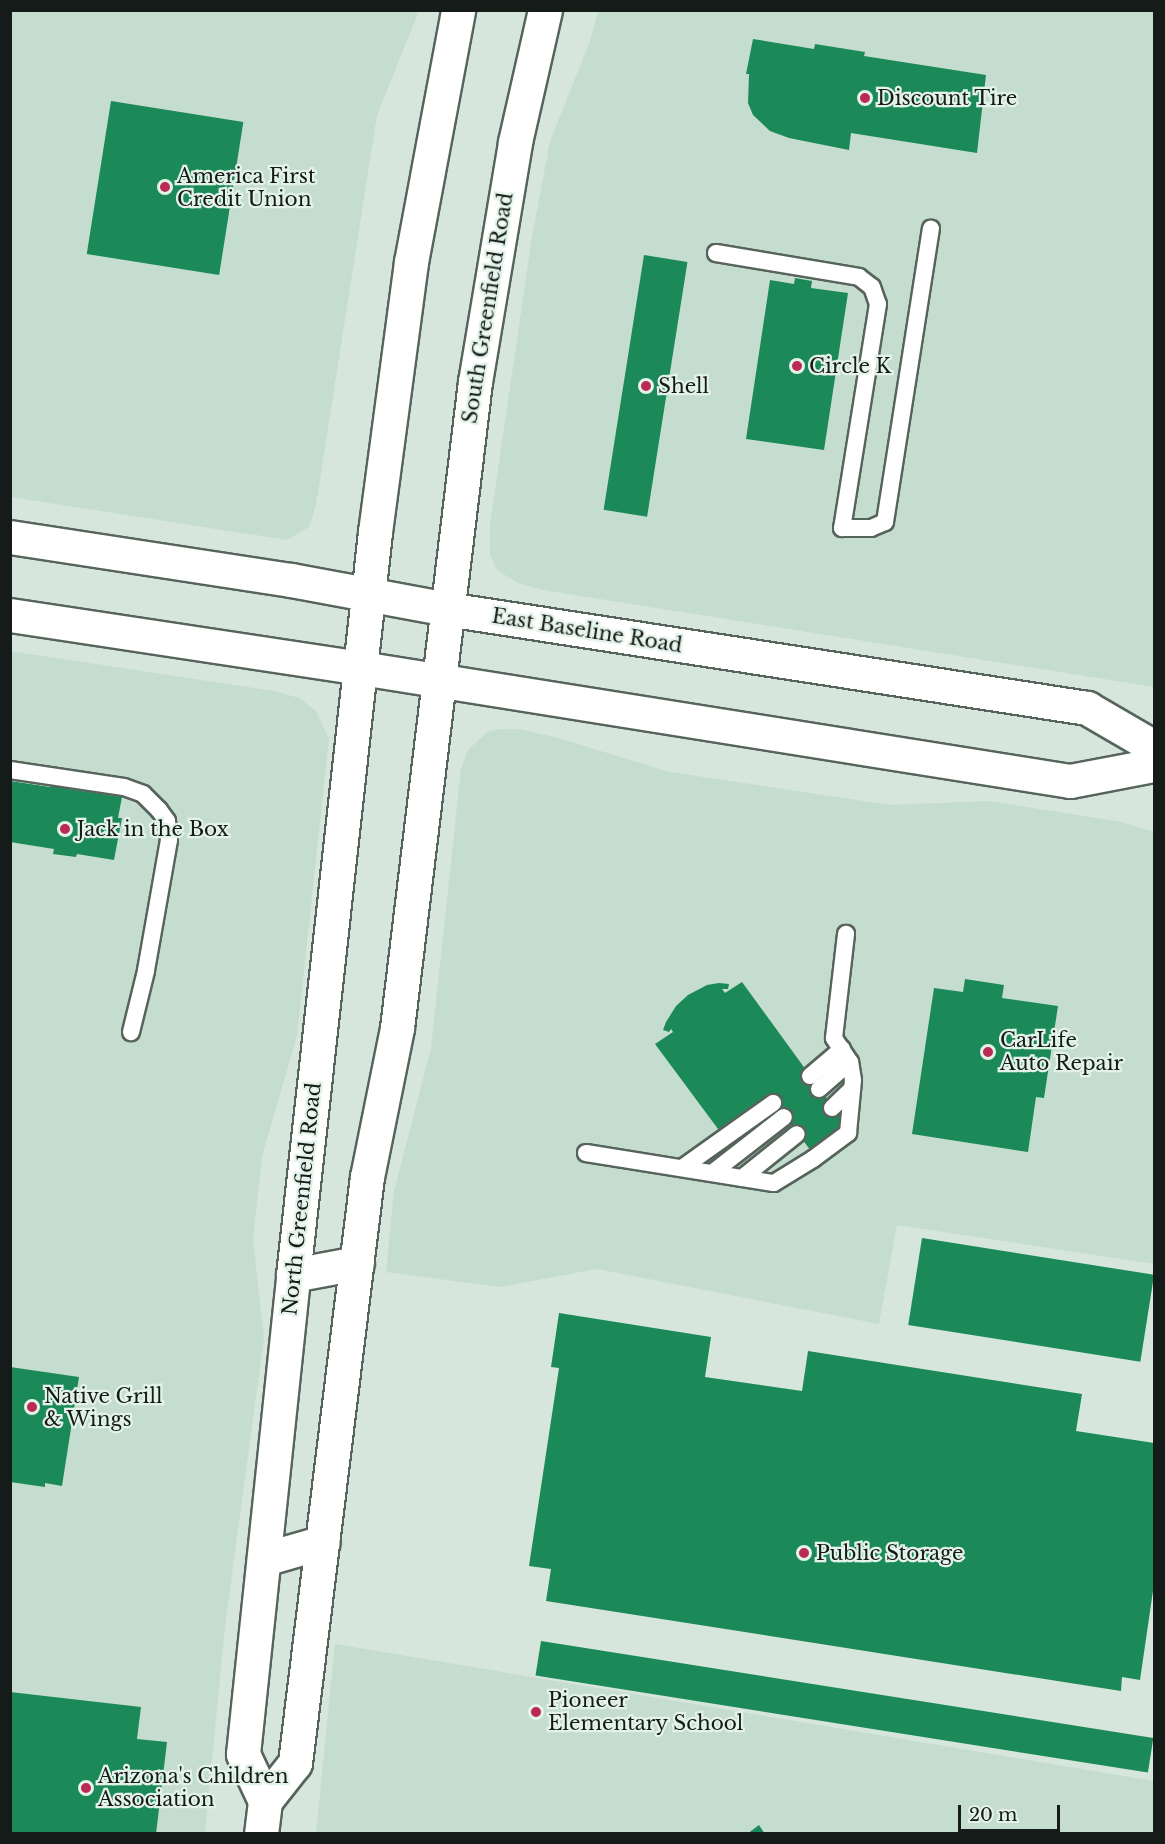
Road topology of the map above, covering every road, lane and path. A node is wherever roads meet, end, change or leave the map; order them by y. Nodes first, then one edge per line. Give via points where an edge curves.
1 (458, 10) edge
2 (545, 10) edge
3 (931, 229) dead end
4 (716, 253) dead end
5 (10, 537) edge
6 (369, 593) junction
7 (447, 609) junction
8 (10, 615) edge
9 (361, 668) junction
10 (439, 680) junction
11 (1155, 747) edge
12 (1155, 765) edge
13 (10, 770) edge
14 (846, 934) dead end
15 (131, 1032) dead end
16 (846, 1055) junction
17 (814, 1083) dead end
18 (852, 1089) junction
19 (774, 1103) dead end
20 (832, 1108) dead end
21 (784, 1117) dead end
22 (797, 1134) dead end
23 (586, 1153) dead end
24 (682, 1168) junction
25 (712, 1173) junction
26 (742, 1178) junction
27 (357, 1263) junction
28 (293, 1275) junction
29 (323, 1542) junction
30 (264, 1559) junction
31 (265, 1800) junction
32 (261, 1833) edge

1 - 6 main road via 411,262
2 - 7 main road, South Greenfield Road via 496,248
3 - 4 lane via 885,522 871,528 842,528 878,304 872,287 859,277
5 - 6 main road, East Baseline Road
6 - 7 main road, East Baseline Road
6 - 9 main road, North Greenfield Road
7 - 10 main road
7 - 11 main road, East Baseline Road via 1087,708
8 - 9 main road
9 - 10 main road
9 - 28 main road, North Greenfield Road
10 - 12 main road via 1070,781
10 - 27 main road via 397,1028 367,1178
13 - 15 lane via 124,787 142,794 167,821 169,840
14 - 16 lane via 834,1038
16 - 17 lane
16 - 18 lane
18 - 20 lane
18 - 26 lane via 848,1132 774,1182
19 - 24 lane
21 - 25 lane
22 - 26 lane
23 - 24 lane
24 - 25 lane
25 - 26 lane
27 - 28 main road
27 - 29 main road
28 - 30 main road, North Greenfield Road
29 - 30 main road
29 - 31 main road via 295,1763
30 - 31 main road, North Greenfield Road via 243,1754
31 - 32 main road

